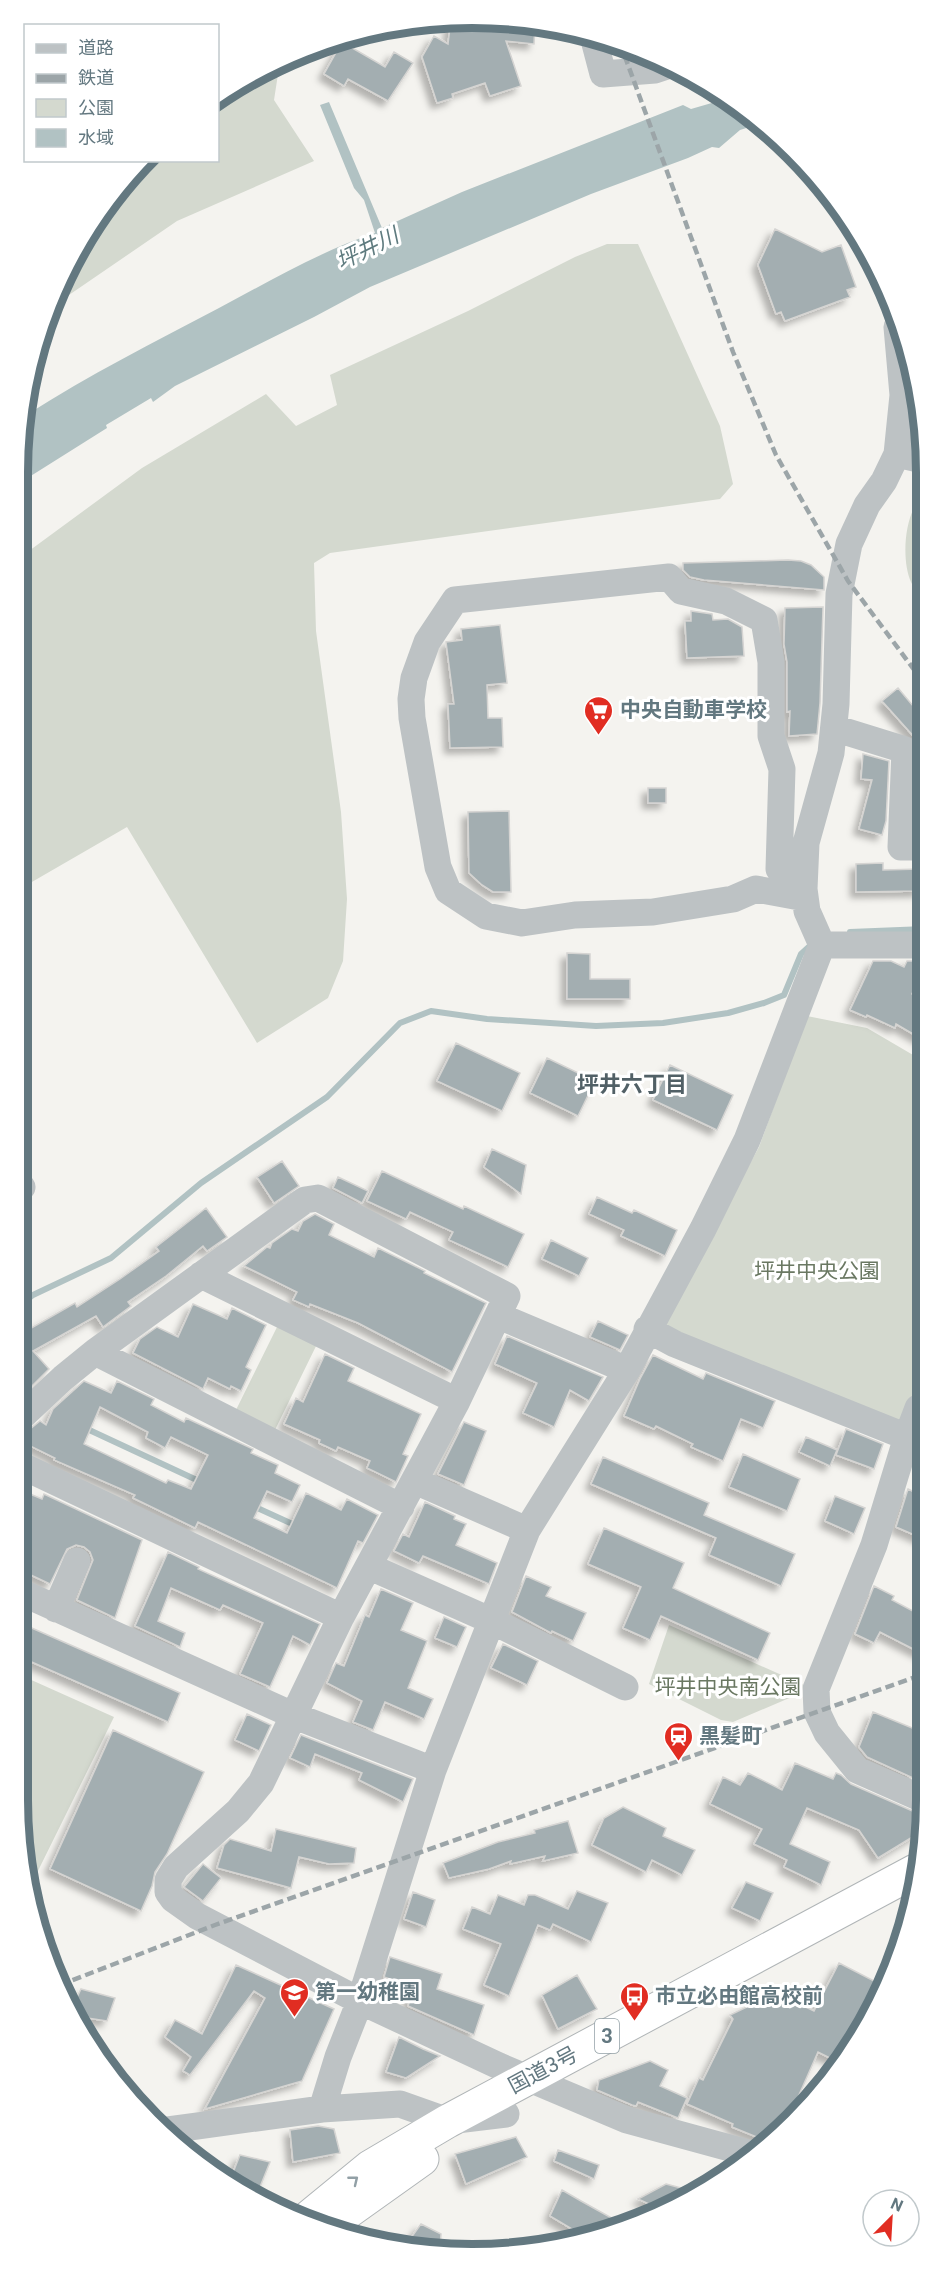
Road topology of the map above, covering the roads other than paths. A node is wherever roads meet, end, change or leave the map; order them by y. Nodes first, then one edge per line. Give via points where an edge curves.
1 (596, 47) edge
2 (658, 69) edge
3 (899, 352) edge
4 (897, 454) junction
5 (916, 458) edge
6 (834, 728) junction
7 (916, 847) edge
8 (806, 904) junction
9 (822, 945) junction
10 (916, 945) edge
11 (201, 1275) junction
12 (499, 1316) junction
13 (647, 1329) junction
14 (95, 1352) junction
15 (627, 1370) junction
16 (457, 1401) junction
17 (29, 1410) edge
18 (916, 1413) edge
19 (907, 1437) junction
20 (28, 1469) edge
21 (415, 1481) junction
22 (401, 1507) junction
23 (527, 1530) junction
24 (77, 1561) dead end
25 (370, 1567) junction
26 (28, 1596) edge
27 (56, 1609) junction
28 (341, 1617) junction
29 (492, 1622) junction
30 (625, 1687) dead end
31 (295, 1716) junction
32 (433, 1770) junction
33 (916, 1795) edge
34 (910, 1874) edge
35 (906, 1896) edge
36 (360, 2001) junction
37 (542, 2083) junction
38 (322, 2109) junction
39 (506, 2114) junction
40 (448, 2121) junction
41 (176, 2129) edge
42 (743, 2152) edge
43 (313, 2214) edge
44 (335, 2221) edge

1 - 2 street via 603,74
3 - 4 street via 903,395
4 - 5 street
4 - 6 street via 849,544 839,594
6 - 7 street via 905,750 901,848
6 - 8 street via 806,843
8 - 8 street via 779,869 782,769 771,736 771,662 764,620 726,601 681,591 669,577 455,600 426,642 411,699 438,867 448,891 486,916 522,923 575,915 653,912 733,899 756,889
8 - 9 street
9 - 10 street
9 - 13 street via 747,1140
11 - 12 street via 305,1200 318,1198 507,1296
11 - 14 street
11 - 16 street
12 - 15 street
12 - 16 street
13 - 15 street
13 - 19 street via 675,1344
14 - 17 street
14 - 22 street
15 - 23 street
16 - 21 street
18 - 19 street
19 - 33 street via 874,1545 816,1689 817,1712 827,1733 857,1770
20 - 28 street
21 - 22 street
21 - 23 street
22 - 25 street
23 - 29 street
24 - 27 street
25 - 28 street
25 - 29 street
26 - 27 street
27 - 31 street
28 - 31 street
29 - 30 street
29 - 32 street
31 - 32 street
31 - 36 street via 261,1784 238,1811 176,1867 168,1880 168,1892 197,1916
32 - 36 street
34 - 37 highway, 国道3号 / 3
35 - 37 highway, 国道3号 / 3
36 - 37 street
36 - 38 street
37 - 39 highway, 国道3号 / 3
37 - 40 highway, 国道3号 / 3
37 - 42 street via 627,2120
38 - 40 street via 400,2104
38 - 41 street
39 - 40 street
39 - 44 highway, 国道3号 / 3 via 416,2163
43 -> 40 highway, 国道3号 / 3 via 370,2167

